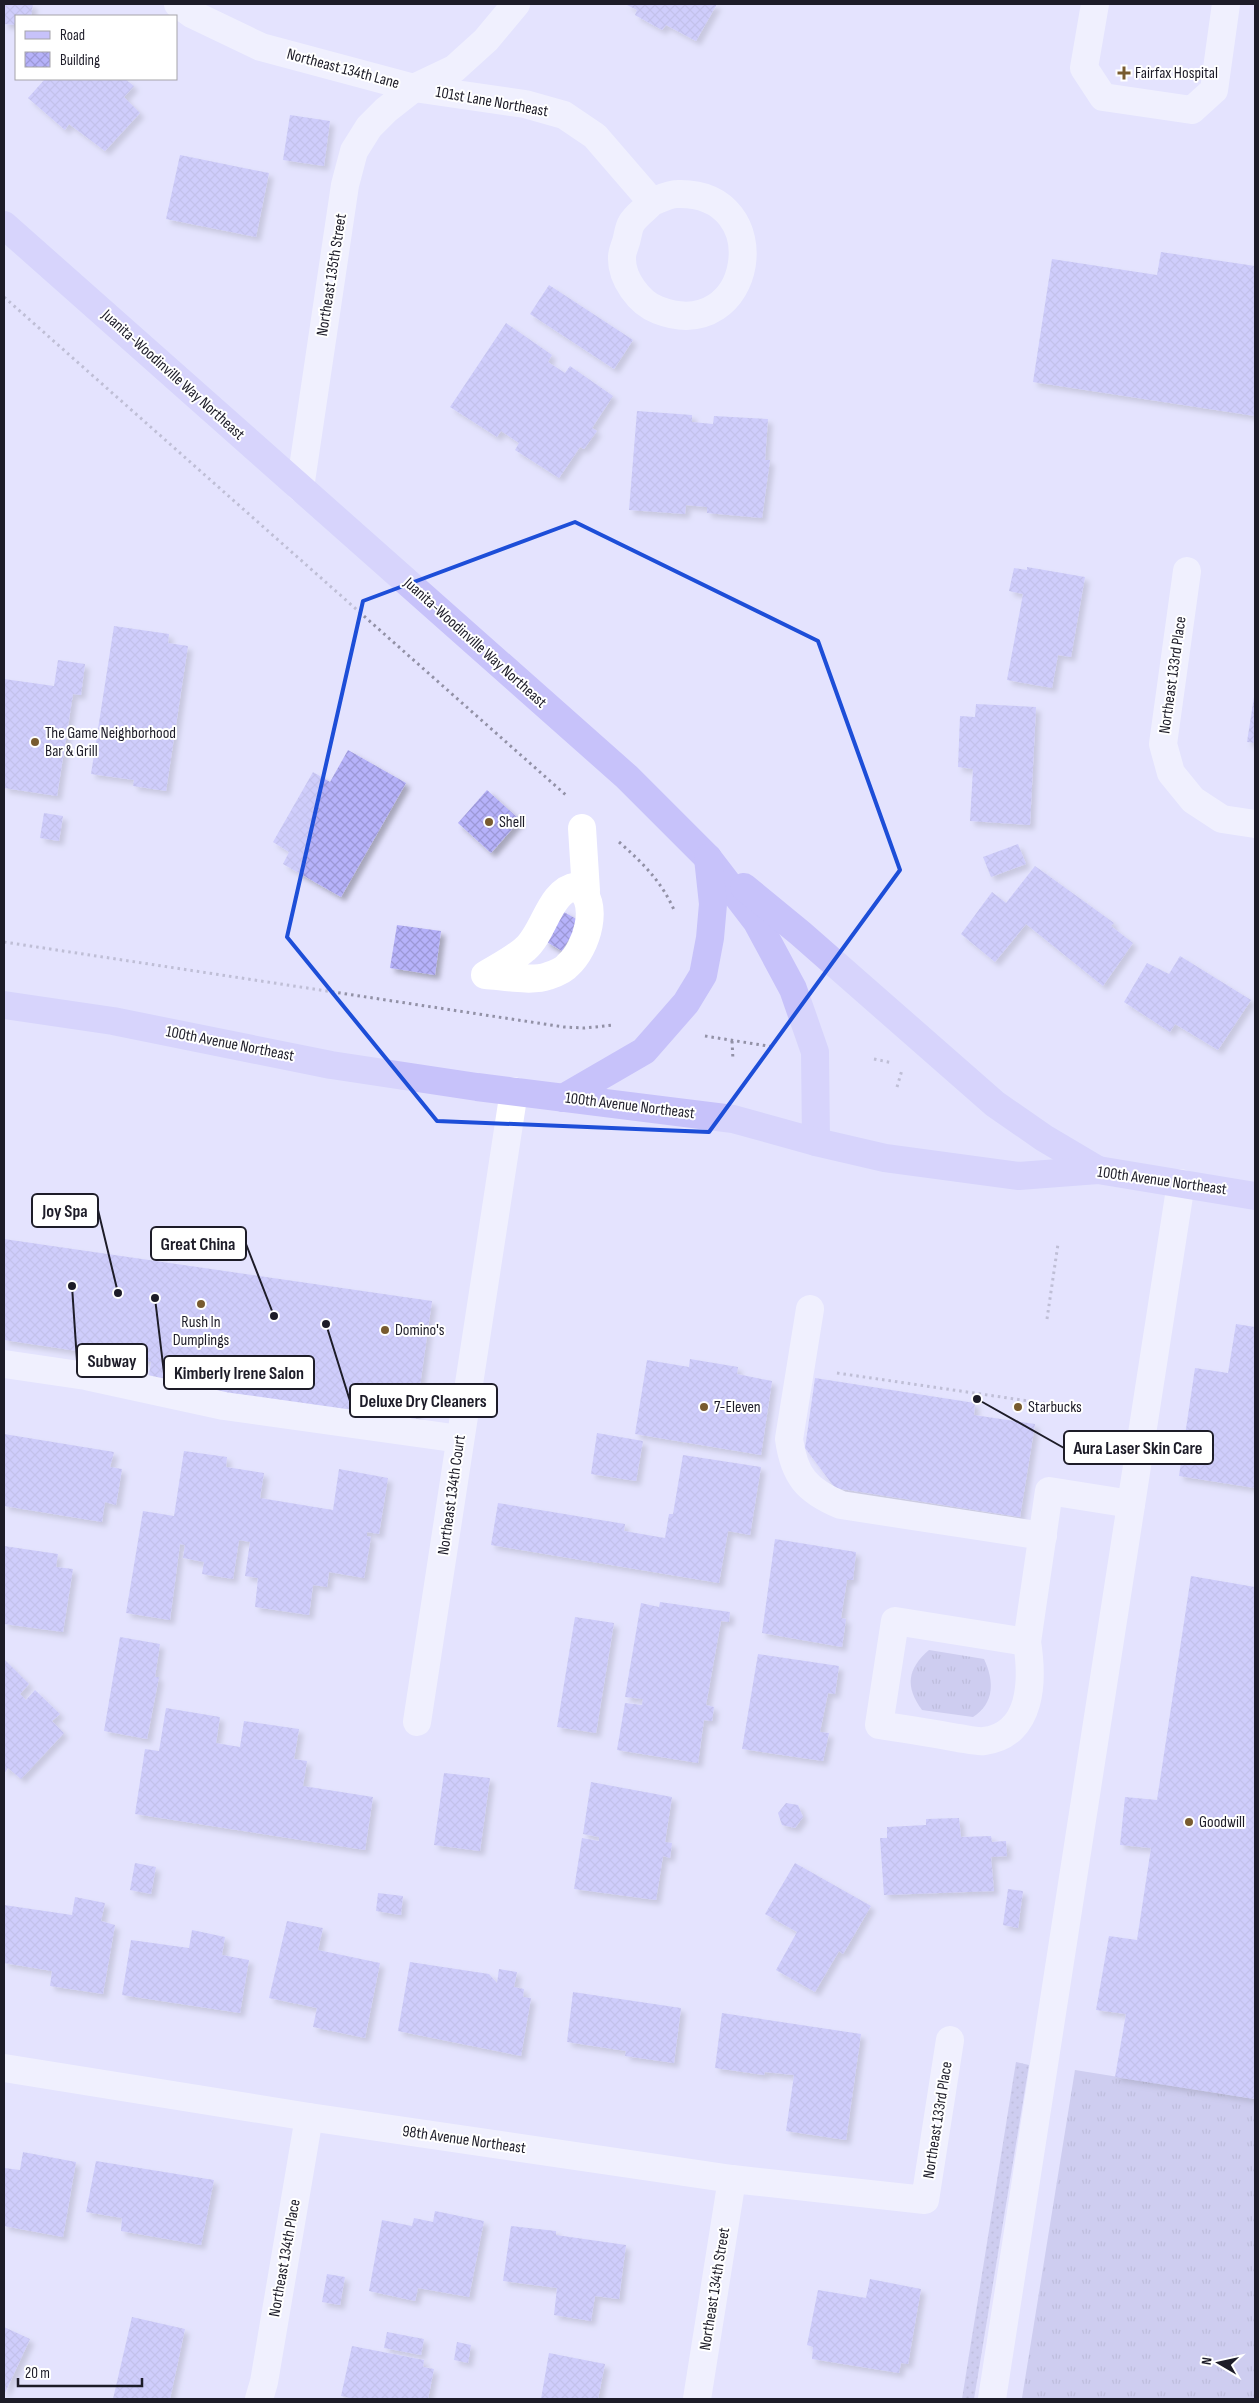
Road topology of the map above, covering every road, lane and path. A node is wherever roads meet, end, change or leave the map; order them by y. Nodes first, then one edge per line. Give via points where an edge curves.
1 (178, 4) edge
2 (516, 4) edge
3 (1095, 4) edge
4 (1226, 4) edge
5 (414, 88) junction
6 (652, 202) junction
7 (4, 225) edge
8 (4, 296) edge
9 (300, 488) junction
10 (1187, 571) dead end
11 (569, 798) dead end
12 (1255, 824) edge
13 (582, 828) dead end
14 (612, 836) dead end
15 (708, 858) junction
16 (586, 891) dead end
17 (678, 920) dead end
18 (4, 942) edge
19 (4, 1004) edge
20 (620, 1022) dead end
21 (704, 1036) dead end
22 (732, 1041) junction
23 (774, 1046) dead end
24 (874, 1059) dead end
25 (733, 1060) dead end
26 (896, 1064) dead end
27 (514, 1091) junction
28 (563, 1098) junction
29 (816, 1142) junction
30 (1098, 1170) junction
31 (1181, 1183) junction
32 (1255, 1196) edge
33 (1058, 1244) dead end
34 (810, 1309) dead end
35 (1046, 1319) dead end
36 (4, 1364) edge
37 (836, 1373) dead end
38 (1056, 1405) dead end
39 (460, 1439) junction
40 (1131, 1504) junction
41 (1043, 1536) junction
42 (1027, 1642) junction
43 (417, 1722) dead end
44 (950, 2040) dead end
45 (4, 2068) edge
46 (309, 2117) junction
47 (732, 2179) junction
48 (925, 2200) joint
49 (259, 2399) edge
50 (697, 2399) edge
51 (992, 2399) edge

1 - 5 street, Northeast 134th Lane via 261,47
2 - 5 street, Northeast 134th Lane via 486,40 454,69
3 - 4 street via 1084,68 1103,98 1192,110 1214,90
5 - 6 street, 101st Lane Northeast via 525,104 564,116 595,136
5 - 9 street, Northeast 135th Street via 369,127 354,151 345,186
6 - 6 street via 631,224 622,257 630,287 648,306 673,316 696,316 713,309 732,293 744,261 741,232 726,210 703,197 676,194
7 - 9 main road, Juanita-Woodinville Way Northeast
8 - 11 path
9 - 15 main road, Juanita-Woodinville Way Northeast via 627,777
10 - 12 street, Northeast 133rd Place via 1163,744 1171,773 1193,800 1222,819
13 - 16 street
14 - 17 path via 647,866 667,892
15 - 28 main road via 713,904 703,975 686,1003 644,1051
15 - 29 main road, Juanita-Woodinville Way Northeast via 757,922 793,989 816,1052
15 - 30 main road via 800,933 995,1104
18 - 20 path via 564,1027 612,1026
19 - 27 main road, 100th Avenue Northeast via 113,1021 331,1065
21 - 22 path
22 - 23 path
22 - 25 path
24 - 26 path
27 - 28 main road, 100th Avenue Northeast
27 - 39 street, Northeast 134th Court
28 - 29 main road, 100th Avenue Northeast via 733,1119
29 - 30 main road, 100th Avenue Northeast via 885,1158 1019,1176
30 - 31 main road, 100th Avenue Northeast
31 - 32 main road, 100th Avenue Northeast
31 - 40 street
33 - 35 path
34 - 41 street via 789,1439 792,1460 819,1496 841,1505
36 - 39 street via 86,1376 224,1406
37 - 38 path
39 - 43 street, Northeast 134th Court
40 - 41 street via 1049,1492
40 - 51 street
41 - 42 street
42 - 42 street via 1030,1689 1022,1713 1008,1733 984,1742 878,1725 895,1622
44 - 48 street, Northeast 133rd Place
45 - 46 street, 98th Avenue Northeast
46 - 47 street, 98th Avenue Northeast
46 - 49 street, Northeast 134th Place
47 - 48 street, 98th Avenue Northeast
47 - 50 street, Northeast 134th Street

